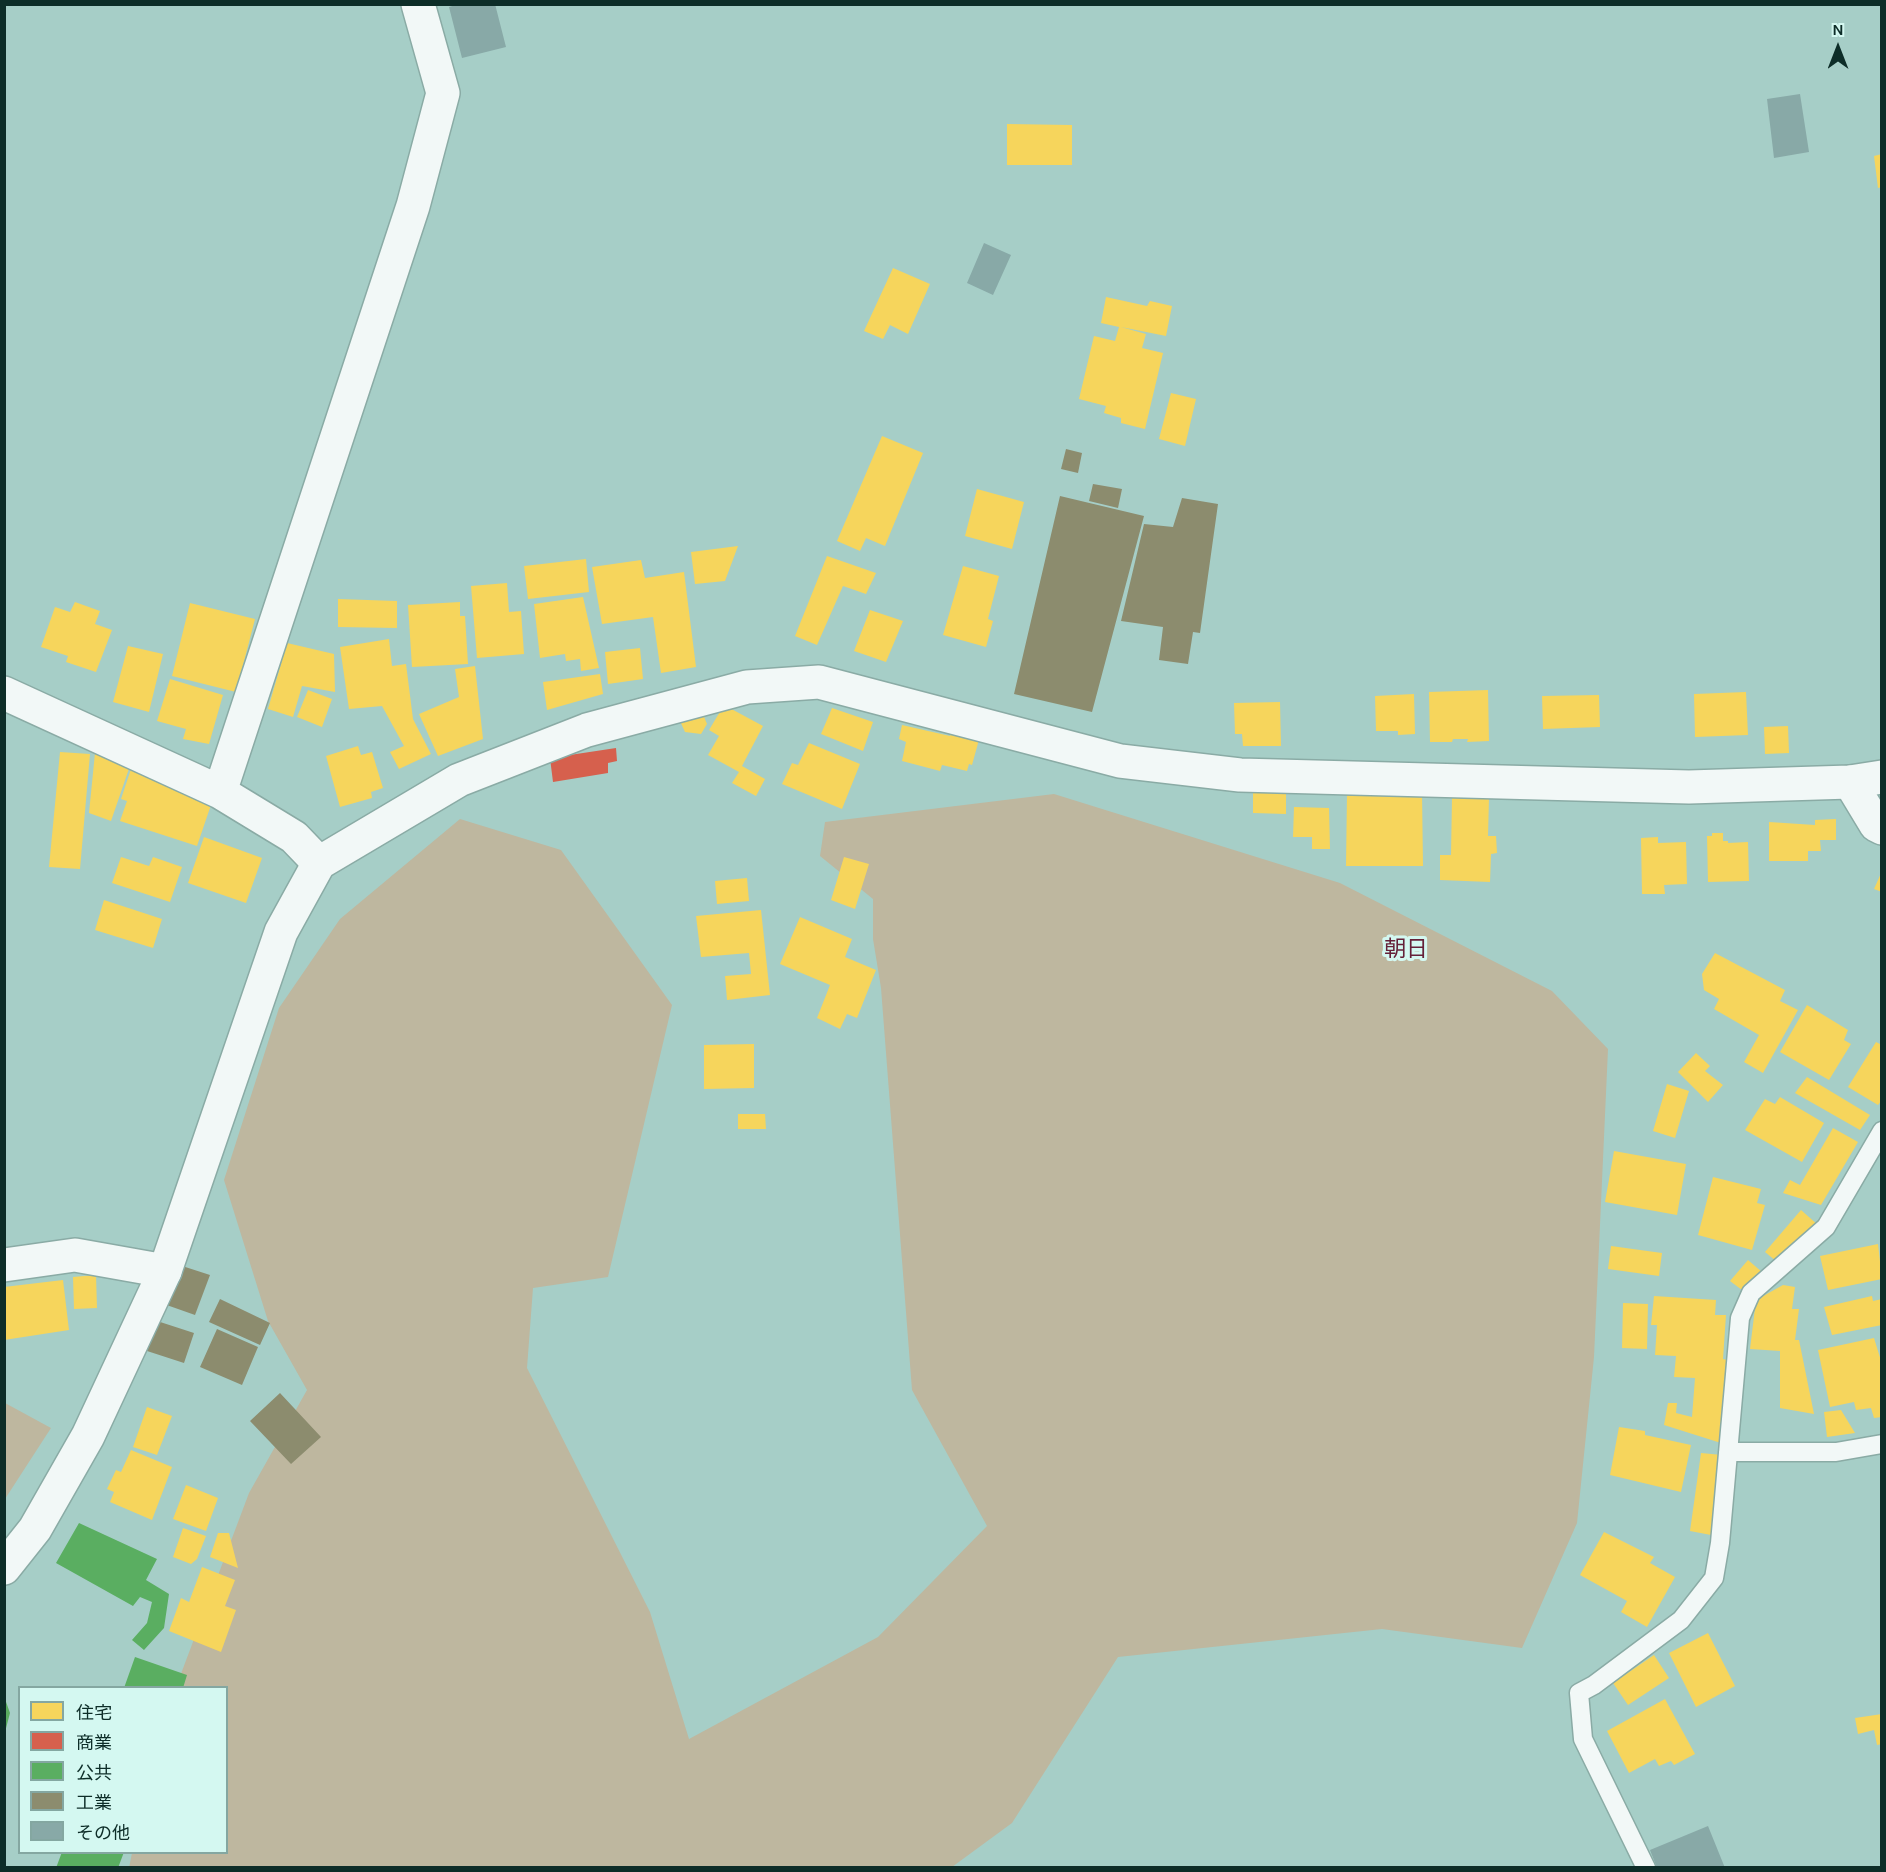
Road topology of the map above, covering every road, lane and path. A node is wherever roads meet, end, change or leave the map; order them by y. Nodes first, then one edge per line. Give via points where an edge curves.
1 (418, 4) edge
2 (4, 693) edge
3 (1881, 777) edge
4 (1850, 782) junction
5 (220, 792) junction
6 (1881, 828) edge
7 (319, 863) junction
8 (1881, 1131) edge
9 (4, 1265) edge
10 (165, 1271) junction
11 (1881, 1444) edge
12 (1728, 1452) junction
13 (4, 1568) edge
14 (1646, 1868) edge

1 - 5 street via 443,93 413,206
2 - 5 street
3 - 4 street
4 - 6 street
4 - 7 street via 1689,787 1240,775 1120,760 819,682 747,687 587,730 459,780
5 - 7 street via 294,837
7 - 10 street via 281,932
8 - 12 lane via 1826,1227 1751,1293 1740,1318
9 - 10 street via 75,1255
10 - 13 street via 88,1436 35,1529
11 - 12 lane via 1836,1452
12 - 14 lane via 1714,1578 1681,1620 1579,1693 1583,1739

